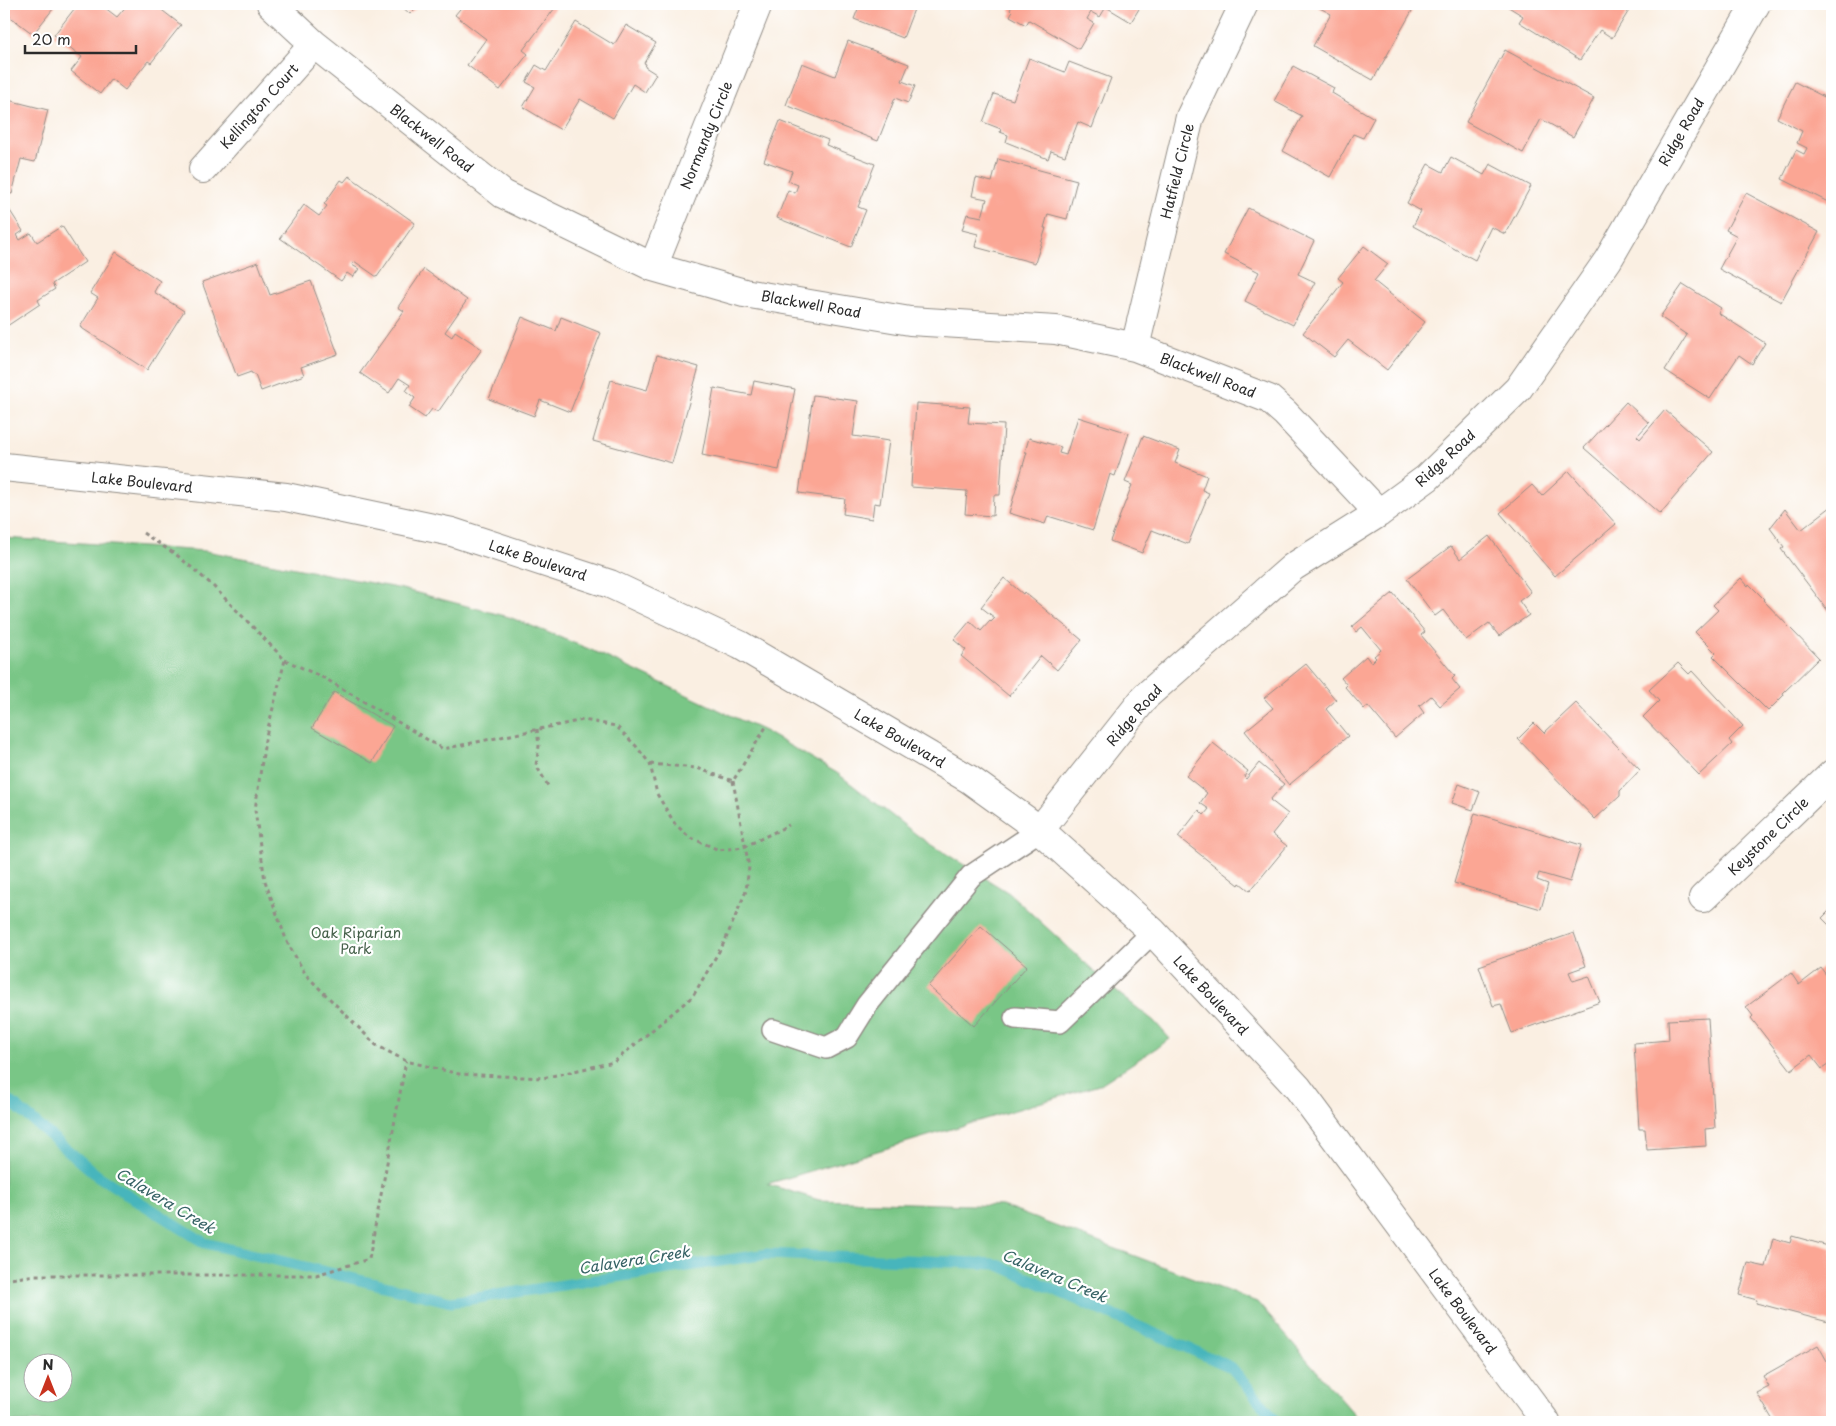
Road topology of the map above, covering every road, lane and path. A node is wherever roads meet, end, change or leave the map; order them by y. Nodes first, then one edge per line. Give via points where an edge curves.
1 (271, 4) edge
2 (758, 4) edge
3 (1244, 4) edge
4 (1756, 4) edge
5 (314, 44) junction
6 (203, 169) dead end
7 (654, 267) junction
8 (1134, 347) junction
9 (4, 467) edge
10 (1379, 513) junction
11 (143, 533) dead end
12 (285, 660) junction
13 (766, 727) dead end
14 (537, 729) junction
15 (650, 764) junction
16 (1832, 774) edge
17 (733, 781) junction
18 (548, 786) dead end
19 (790, 825) dead end
20 (1040, 830) junction
21 (744, 847) junction
22 (1703, 898) dead end
23 (1153, 932) junction
24 (1015, 1018) dead end
25 (774, 1030) dead end
26 (406, 1061) junction
27 (4, 1280) edge
28 (1546, 1422) edge

1 - 5 street, Blackwell Road
2 - 7 street, Normandy Circle
3 - 8 street, Hatfield Circle via 1190,117
4 - 10 street, Ridge Road via 1608,260 1518,389 1427,478
5 - 6 street, Kellington Court
5 - 7 street, Blackwell Road via 503,194
7 - 8 street, Blackwell Road via 744,293 910,321 1056,330
8 - 10 street, Blackwell Road via 1269,399
9 - 20 street, Lake Boulevard via 286,497 452,532 610,584 740,645 963,775
10 - 20 street, Ridge Road via 1293,567 1146,696
11 - 12 path via 178,556 211,584
12 - 14 path via 326,679 443,749
12 - 26 path via 266,740 255,810 265,881 287,942 306,975 376,1045
13 - 17 path
14 - 15 path via 583,720 616,726
14 - 18 path via 536,765
15 - 17 path via 697,768
15 - 21 path via 657,794 675,824 689,837 719,850
16 - 22 street, Keystone Circle
17 - 21 path
19 - 21 path
20 - 23 street, Lake Boulevard
20 - 25 lane via 971,876 867,1005 847,1037 826,1048
21 - 26 path via 749,868 746,891 725,941 693,996 614,1062 543,1078 460,1074
23 - 24 lane via 1060,1022
23 - 28 street, Lake Boulevard via 1298,1088
26 - 27 path via 369,1259 316,1275 35,1275

